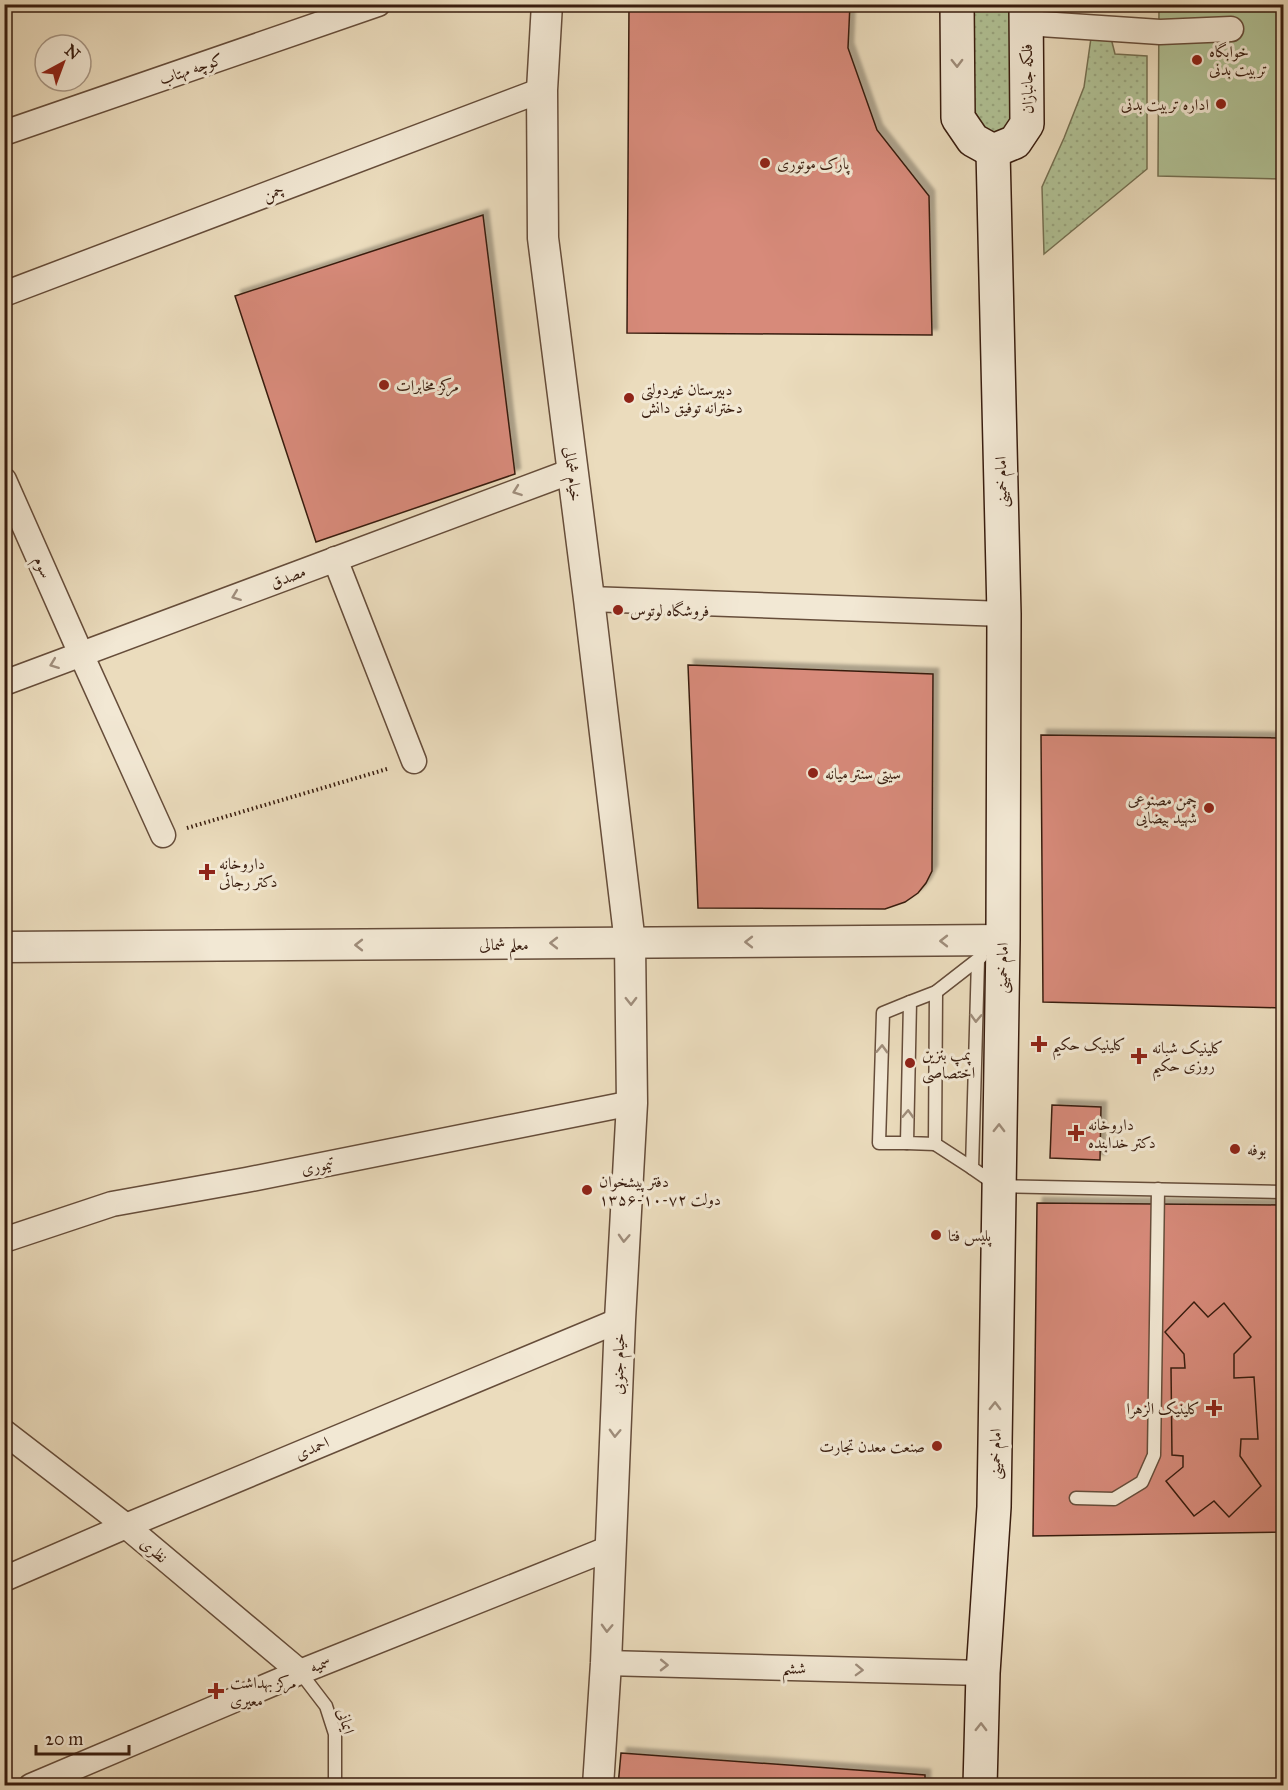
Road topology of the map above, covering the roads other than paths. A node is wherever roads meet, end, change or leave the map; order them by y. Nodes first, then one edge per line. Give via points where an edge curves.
1 (378, 4) edge
2 (547, 4) edge
3 (957, 4) edge
4 (1026, 14) edge
5 (1231, 29) dead end
6 (542, 90) junction
7 (4, 133) edge
8 (993, 151) junction
9 (4, 294) edge
10 (572, 471) junction
11 (4, 480) edge
12 (335, 559) junction
13 (589, 599) junction
14 (1004, 614) junction
15 (81, 654) junction
16 (4, 683) edge
17 (414, 761) road end
18 (164, 835) road end
19 (630, 943) junction
20 (4, 947) edge
21 (990, 950) junction
22 (936, 992) junction
23 (910, 1002) junction
24 (632, 1103) junction
25 (907, 1143) junction
26 (935, 1144) junction
27 (972, 1168) junction
28 (998, 1186) junction
29 (1158, 1189) junction
30 (1284, 1192) edge
31 (4, 1240) edge
32 (620, 1320) junction
33 (4, 1432) edge
34 (1076, 1498) dead end
35 (126, 1526) junction
36 (610, 1548) junction
37 (4, 1579) edge
38 (606, 1664) junction
39 (300, 1672) junction
40 (982, 1673) junction
41 (32, 1785) edge
42 (334, 1785) edge
43 (598, 1785) edge
44 (980, 1785) edge

1 - 7 street, کوچه مهتاب
2 - 6 street, خیام شمالی
3 -> 8 main road via 958,118 973,140
4 - 5 street via 1160,32
4 - 8 main road, فلکه جانبازان via 1027,124 1015,142
6 - 9 street, چمن
6 - 10 street, خیام شمالی via 543,238
8 - 14 main road, امام خمینی
10 -> 12 street, مصدق
10 - 13 street, خیام شمالی
11 - 15 street, سوم
12 -> 15 street, مصدق
12 - 17 street
13 - 14 street
13 - 19 street, خیام شمالی
14 - 21 main road, امام خمینی
15 -> 16 street, مصدق
15 - 18 street, سوم
19 -> 20 street, معلم شمالی
21 -> 19 street, معلم شمالی
19 -> 24 street, خیام جنوبی
21 - 22 lane
21 -> 27 lane
28 -> 21 main road, امام خمینی
22 - 23 lane
22 - 26 lane
25 -> 23 lane
25 -> 23 lane via 879,1143 879,1131 883,1013
24 - 31 street, تیموری via 112,1204
24 -> 32 street, خیام جنوبی
25 - 26 lane
26 - 27 lane
27 - 28 lane
28 - 29 lane
40 -> 28 main road, امام خمینی via 994,1507
29 - 30 lane
29 - 34 lane via 1154,1455 1142,1482 1114,1499
32 - 35 street, احمدی
32 -> 36 street, خیام جنوبی
33 - 35 street, نظری
35 - 37 street, احمدی
35 - 39 street, نظری
36 -> 38 street, خیام جنوبی
36 - 39 street, سميه
38 -> 40 street, ششم
38 - 43 street, خیام جنوبی
39 - 41 street, سميه
39 - 42 lane, ایمانی via 326,1707 335,1734
44 -> 40 main road, امام خمینی

